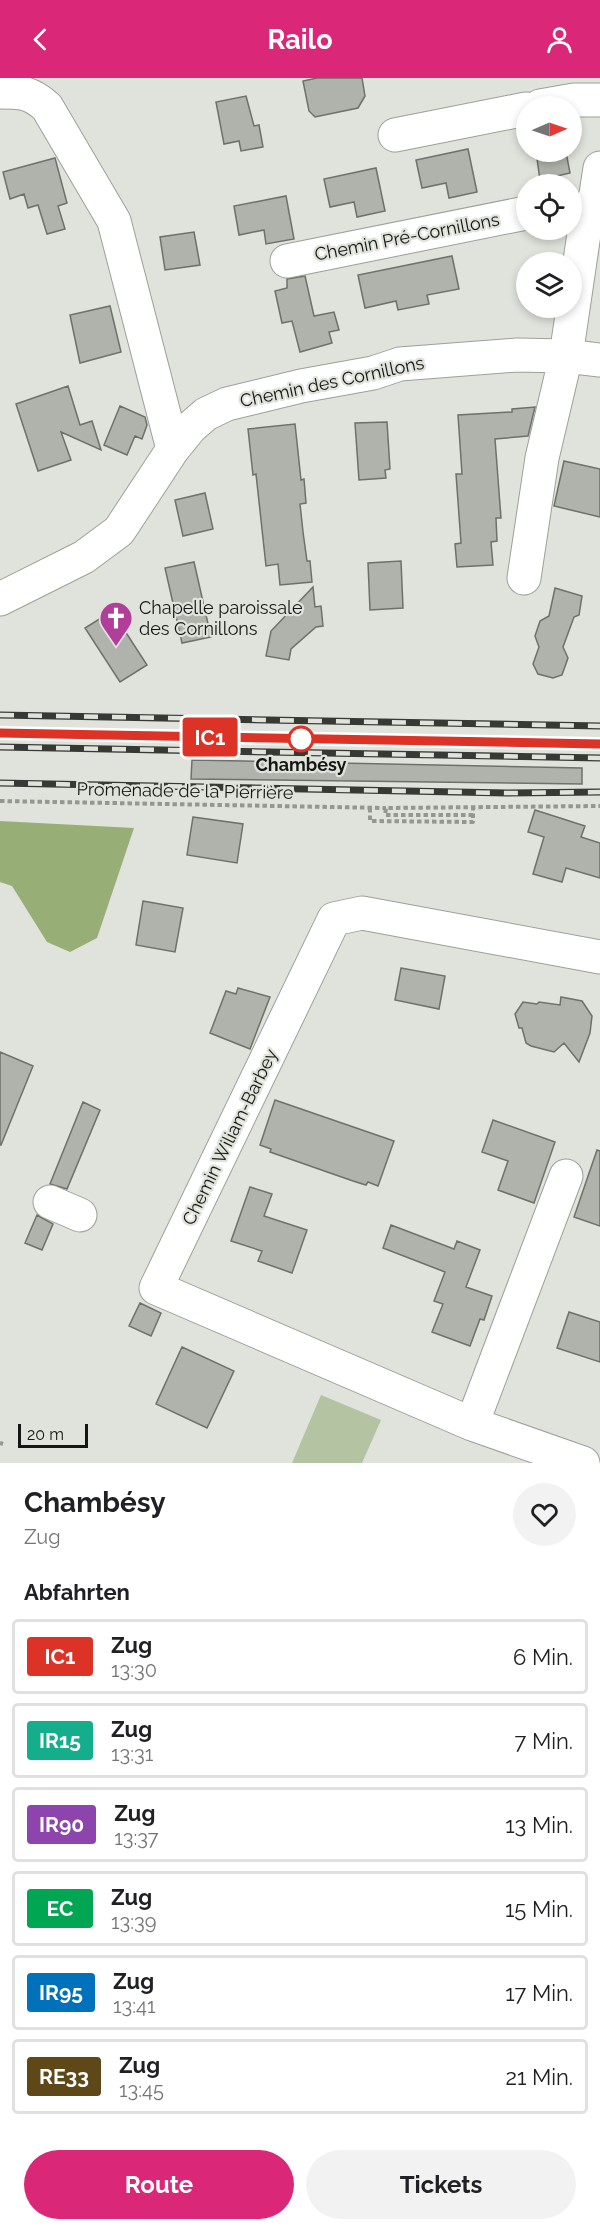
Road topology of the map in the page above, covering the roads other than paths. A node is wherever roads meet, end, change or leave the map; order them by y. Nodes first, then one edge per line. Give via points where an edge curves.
1 (0, 92) edge
2 (582, 100) edge
3 (600, 100) edge
4 (516, 111) edge
5 (395, 135) dead end
6 (600, 168) edge
7 (516, 215) edge
8 (582, 216) edge
9 (576, 240) edge
10 (287, 261) dead end
11 (566, 356) junction
12 (600, 360) edge
13 (173, 449) junction
14 (524, 578) dead end
15 (0, 599) edge
16 (600, 957) edge
17 (566, 1176) dead end
18 (50, 1202) dead end
19 (80, 1215) dead end
20 (472, 1424) junction
21 (583, 1463) edge

1 - 13 street via 34,96 47,107 114,221
2 - 3 street
4 - 5 street
6 - 8 street via 596,194
7 - 10 street, Chemin Pré-Cornillons
9 - 11 street
11 - 12 street, Chemin des Cornillons
11 - 13 street, Chemin des Cornillons via 517,355 400,364 258,396 206,414
11 - 14 street via 543,458
13 - 15 street, Chemin des Cornillons via 118,531 84,557
16 - 20 street, Chemin Wiliam-Barbey via 362,913 334,919 156,1288
17 - 20 street
18 - 19 street
20 - 21 street, Chemin Wiliam-Barbey

